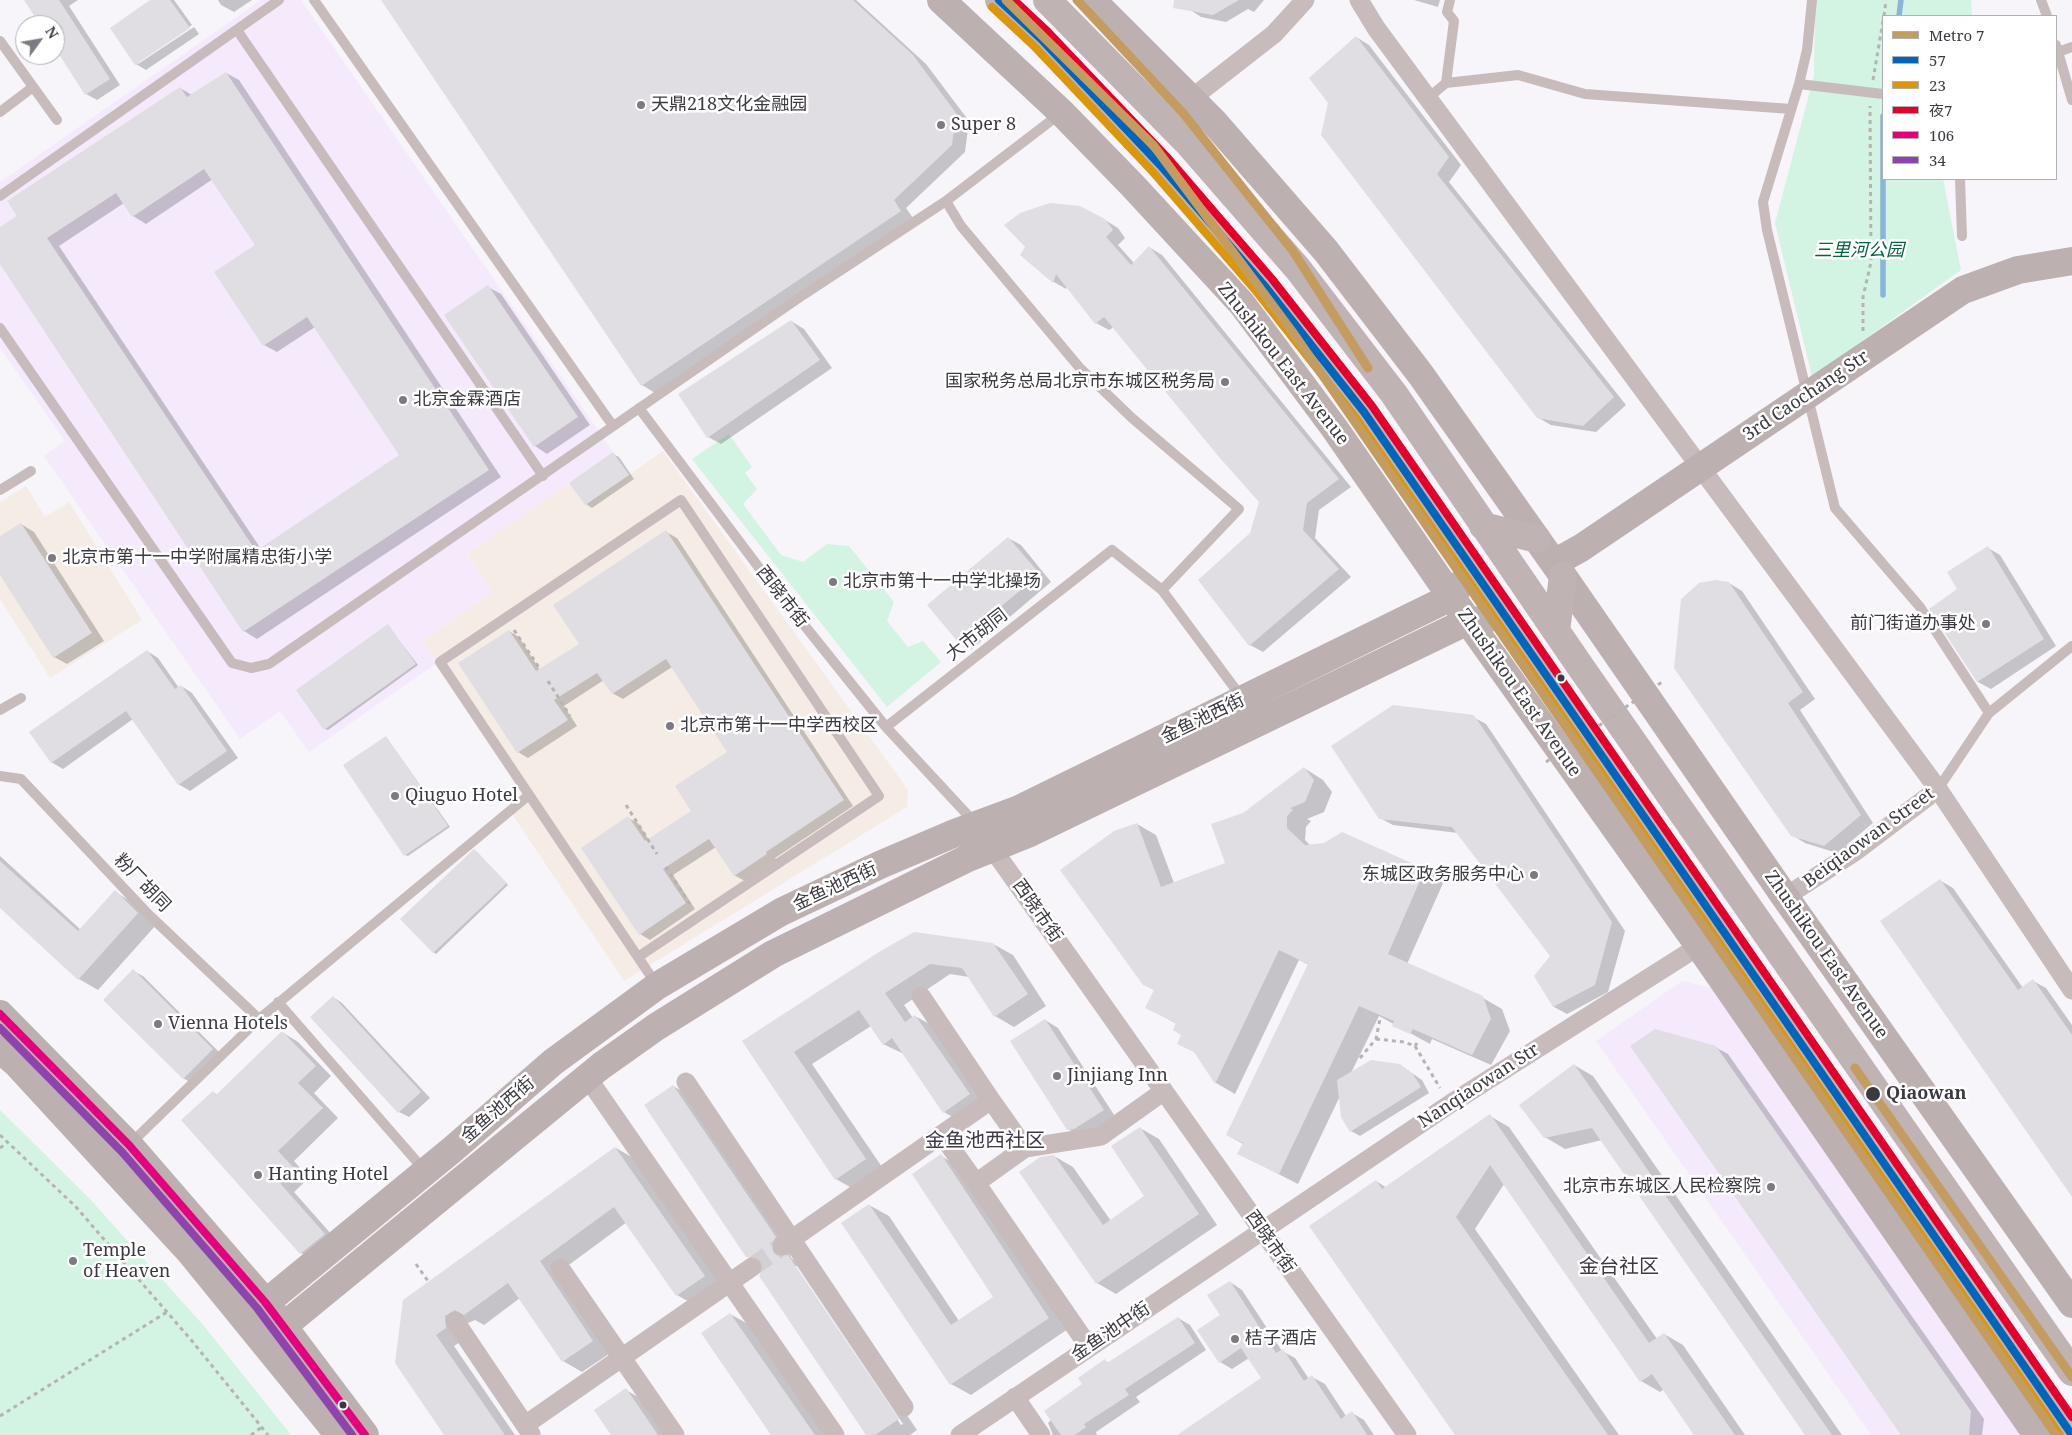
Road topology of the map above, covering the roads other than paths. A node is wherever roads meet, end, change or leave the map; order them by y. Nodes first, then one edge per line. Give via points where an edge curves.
1 (279, 0) edge
2 (314, 0) edge
3 (941, 0) edge
4 (999, 0) edge
5 (1048, 0) edge
6 (1092, 0) edge
7 (1305, 0) edge
8 (1359, 0) edge
9 (1450, 0) edge
10 (1812, 0) edge
11 (2041, 0) edge
12 (2047, 15) edge
13 (237, 30) junction
14 (0, 41) edge
15 (2072, 47) edge
16 (2057, 49) edge
17 (2060, 74) edge
18 (1446, 83) junction
19 (1799, 84) junction
20 (34, 87) junction
21 (1882, 94) edge
22 (1192, 98) junction
23 (1428, 98) junction
24 (2072, 100) edge
25 (1791, 109) junction
26 (0, 112) edge
27 (1062, 113) junction
28 (57, 120) dead end
29 (1960, 180) edge
30 (0, 196) edge
31 (946, 201) junction
32 (1962, 236) dead end
33 (2072, 261) edge
34 (0, 328) edge
35 (1808, 395) junction
36 (639, 408) junction
37 (613, 426) junction
38 (1701, 465) junction
39 (30, 471) dead end
40 (543, 476) junction
41 (0, 490) edge
42 (1483, 526) junction
43 (1537, 539) junction
44 (1459, 550) junction
45 (1559, 570) junction
46 (1162, 590) junction
47 (1451, 597) junction
48 (1468, 621) junction
49 (1514, 629) junction
50 (1556, 631) junction
51 (2072, 646) edge
52 (21, 698) dead end
53 (0, 710) edge
54 (1248, 711) junction
55 (1989, 713) junction
56 (886, 727) junction
57 (0, 776) edge
58 (1938, 789) junction
59 (529, 795) junction
60 (984, 837) junction
61 (1785, 898) junction
62 (1699, 946) junction
63 (638, 957) junction
64 (657, 986) junction
65 (2072, 990) edge
66 (921, 996) dead end
67 (278, 1002) junction
68 (0, 1014) edge
69 (259, 1019) junction
70 (0, 1049) edge
71 (587, 1077) junction
72 (686, 1082) dead end
73 (1164, 1092) junction
74 (991, 1100) junction
75 (942, 1135) junction
76 (129, 1145) junction
77 (1025, 1148) junction
78 (425, 1171) junction
79 (976, 1183) junction
80 (1262, 1230) junction
81 (787, 1243) junction
82 (752, 1267) tunnel mouth
83 (560, 1268) dead end
84 (730, 1282) junction
85 (2072, 1304) edge
86 (255, 1310) junction
87 (455, 1321) dead end
88 (274, 1334) junction
89 (1089, 1347) junction
90 (622, 1358) junction
91 (2072, 1372) edge
92 (1015, 1397) junction
93 (904, 1407) dead end
94 (528, 1430) edge
95 (339, 1435) edge
96 (365, 1435) edge
97 (675, 1435) edge
98 (835, 1435) edge
99 (960, 1435) edge
100 (1041, 1435) edge
101 (1407, 1435) edge
102 (2037, 1435) edge
103 (2072, 1435) edge

1 - 13 lane
2 - 37 lane
3 - 27 street, Zhushikou East Avenue
4 - 44 main road via 1041,39 1160,165 1264,285 1364,412
5 - 42 main road, Zhushikou East Avenue via 1188,144 1298,268 1394,394
6 - 22 street, Zhushikou East Avenue
7 - 22 street via 1274,34
8 - 23 street
9 - 18 lane via 1447,12 1454,21
10 - 19 lane via 1807,50
11 - 12 lane
13 - 30 lane
13 - 40 lane
14 - 20 lane
15 - 16 lane
16 - 17 lane
17 - 24 lane
18 - 23 lane
18 - 25 lane via 1518,75 1585,94
19 - 21 lane
19 - 25 lane
20 - 26 lane
20 - 28 lane
22 - 43 street, Zhushikou East Avenue via 1326,251 1421,375
23 - 38 street
25 - 35 lane via 1763,202
27 - 31 lane
27 - 47 street, Zhushikou East Avenue via 1242,304 1336,429
29 - 32 lane
31 - 36 lane
31 - 46 lane via 961,226 1079,367 1132,418 1239,510
33 - 35 street, 3rd Caochang Str via 2018,270 1963,290
34 - 40 lane via 232,663 251,668 269,664
35 - 38 street, 3rd Caochang Str
35 - 55 lane via 1835,508 1920,607
36 - 37 lane
36 - 56 lane, 西晓市街 via 772,585
37 - 40 lane
38 - 45 street, 3rd Caochang Str via 1581,548
38 - 58 street
39 - 41 lane
42 - 43 main road
42 - 50 main road, Zhushikou East Avenue
43 - 45 street, Zhushikou East Avenue
44 - 47 street via 1463,570 1461,586
44 - 49 main road
45 - 50 main road
45 - 61 street, Zhushikou East Avenue
46 - 54 lane
46 - 56 lane, 大市胡同 via 1112,550
47 - 48 street, Zhushikou East Avenue
47 - 54 street, 金鱼池西街
48 - 49 street, 金鱼池西街 via 1487,620
48 - 54 street, 金鱼池西街
48 - 62 street, Zhushikou East Avenue
49 - 103 main road
50 - 91 main road, Zhushikou East Avenue
51 - 55 lane, Beiqiaowan Street
52 - 53 lane
54 - 60 street, 金鱼池西街 via 1030,833
55 - 58 lane, Beiqiaowan Street
56 - 60 lane, 西晓市街
57 - 69 lane, 粉厂胡同 via 21,779 148,914
58 - 61 street, Beiqiaowan Street via 1856,851
58 - 65 street
59 - 63 lane
59 - 63 lane via 440,662 681,500 879,796
59 - 67 lane
60 - 64 street, 金鱼池西街 via 882,864 781,912
60 - 71 street, 金鱼池西街 via 773,954 656,1027
60 - 73 street, 西晓市街
61 - 85 street, Zhushikou East Avenue
62 - 80 street, Nanqiaowan Str via 1450,1104
62 - 102 street, Zhushikou East Avenue
63 - 64 lane
64 - 78 street, 金鱼池西街 via 553,1062
66 - 74 street
67 - 69 lane
67 - 78 lane
68 - 76 street
69 - 76 lane
70 - 86 street via 189,1251
71 - 84 street
71 - 88 street, 金鱼池西街
72 - 81 street
73 - 77 street via 1101,1136
73 - 80 street, 西晓市街
74 - 75 street
74 - 77 street
75 - 79 street
75 - 81 street
76 - 86 street
77 - 79 street
78 - 86 street, 金鱼池西街
79 - 89 street
80 - 89 street, 金鱼池中街
80 - 101 street, 西晓市街
81 - 93 street
82 - 84 street
83 - 90 street
84 - 90 street
84 - 98 street
86 - 88 street
87 - 94 street
88 - 95 street
88 - 96 street
89 - 92 street, 金鱼池中街
90 - 94 street
90 - 97 street
92 - 99 street, 金鱼池中街
92 - 100 street

